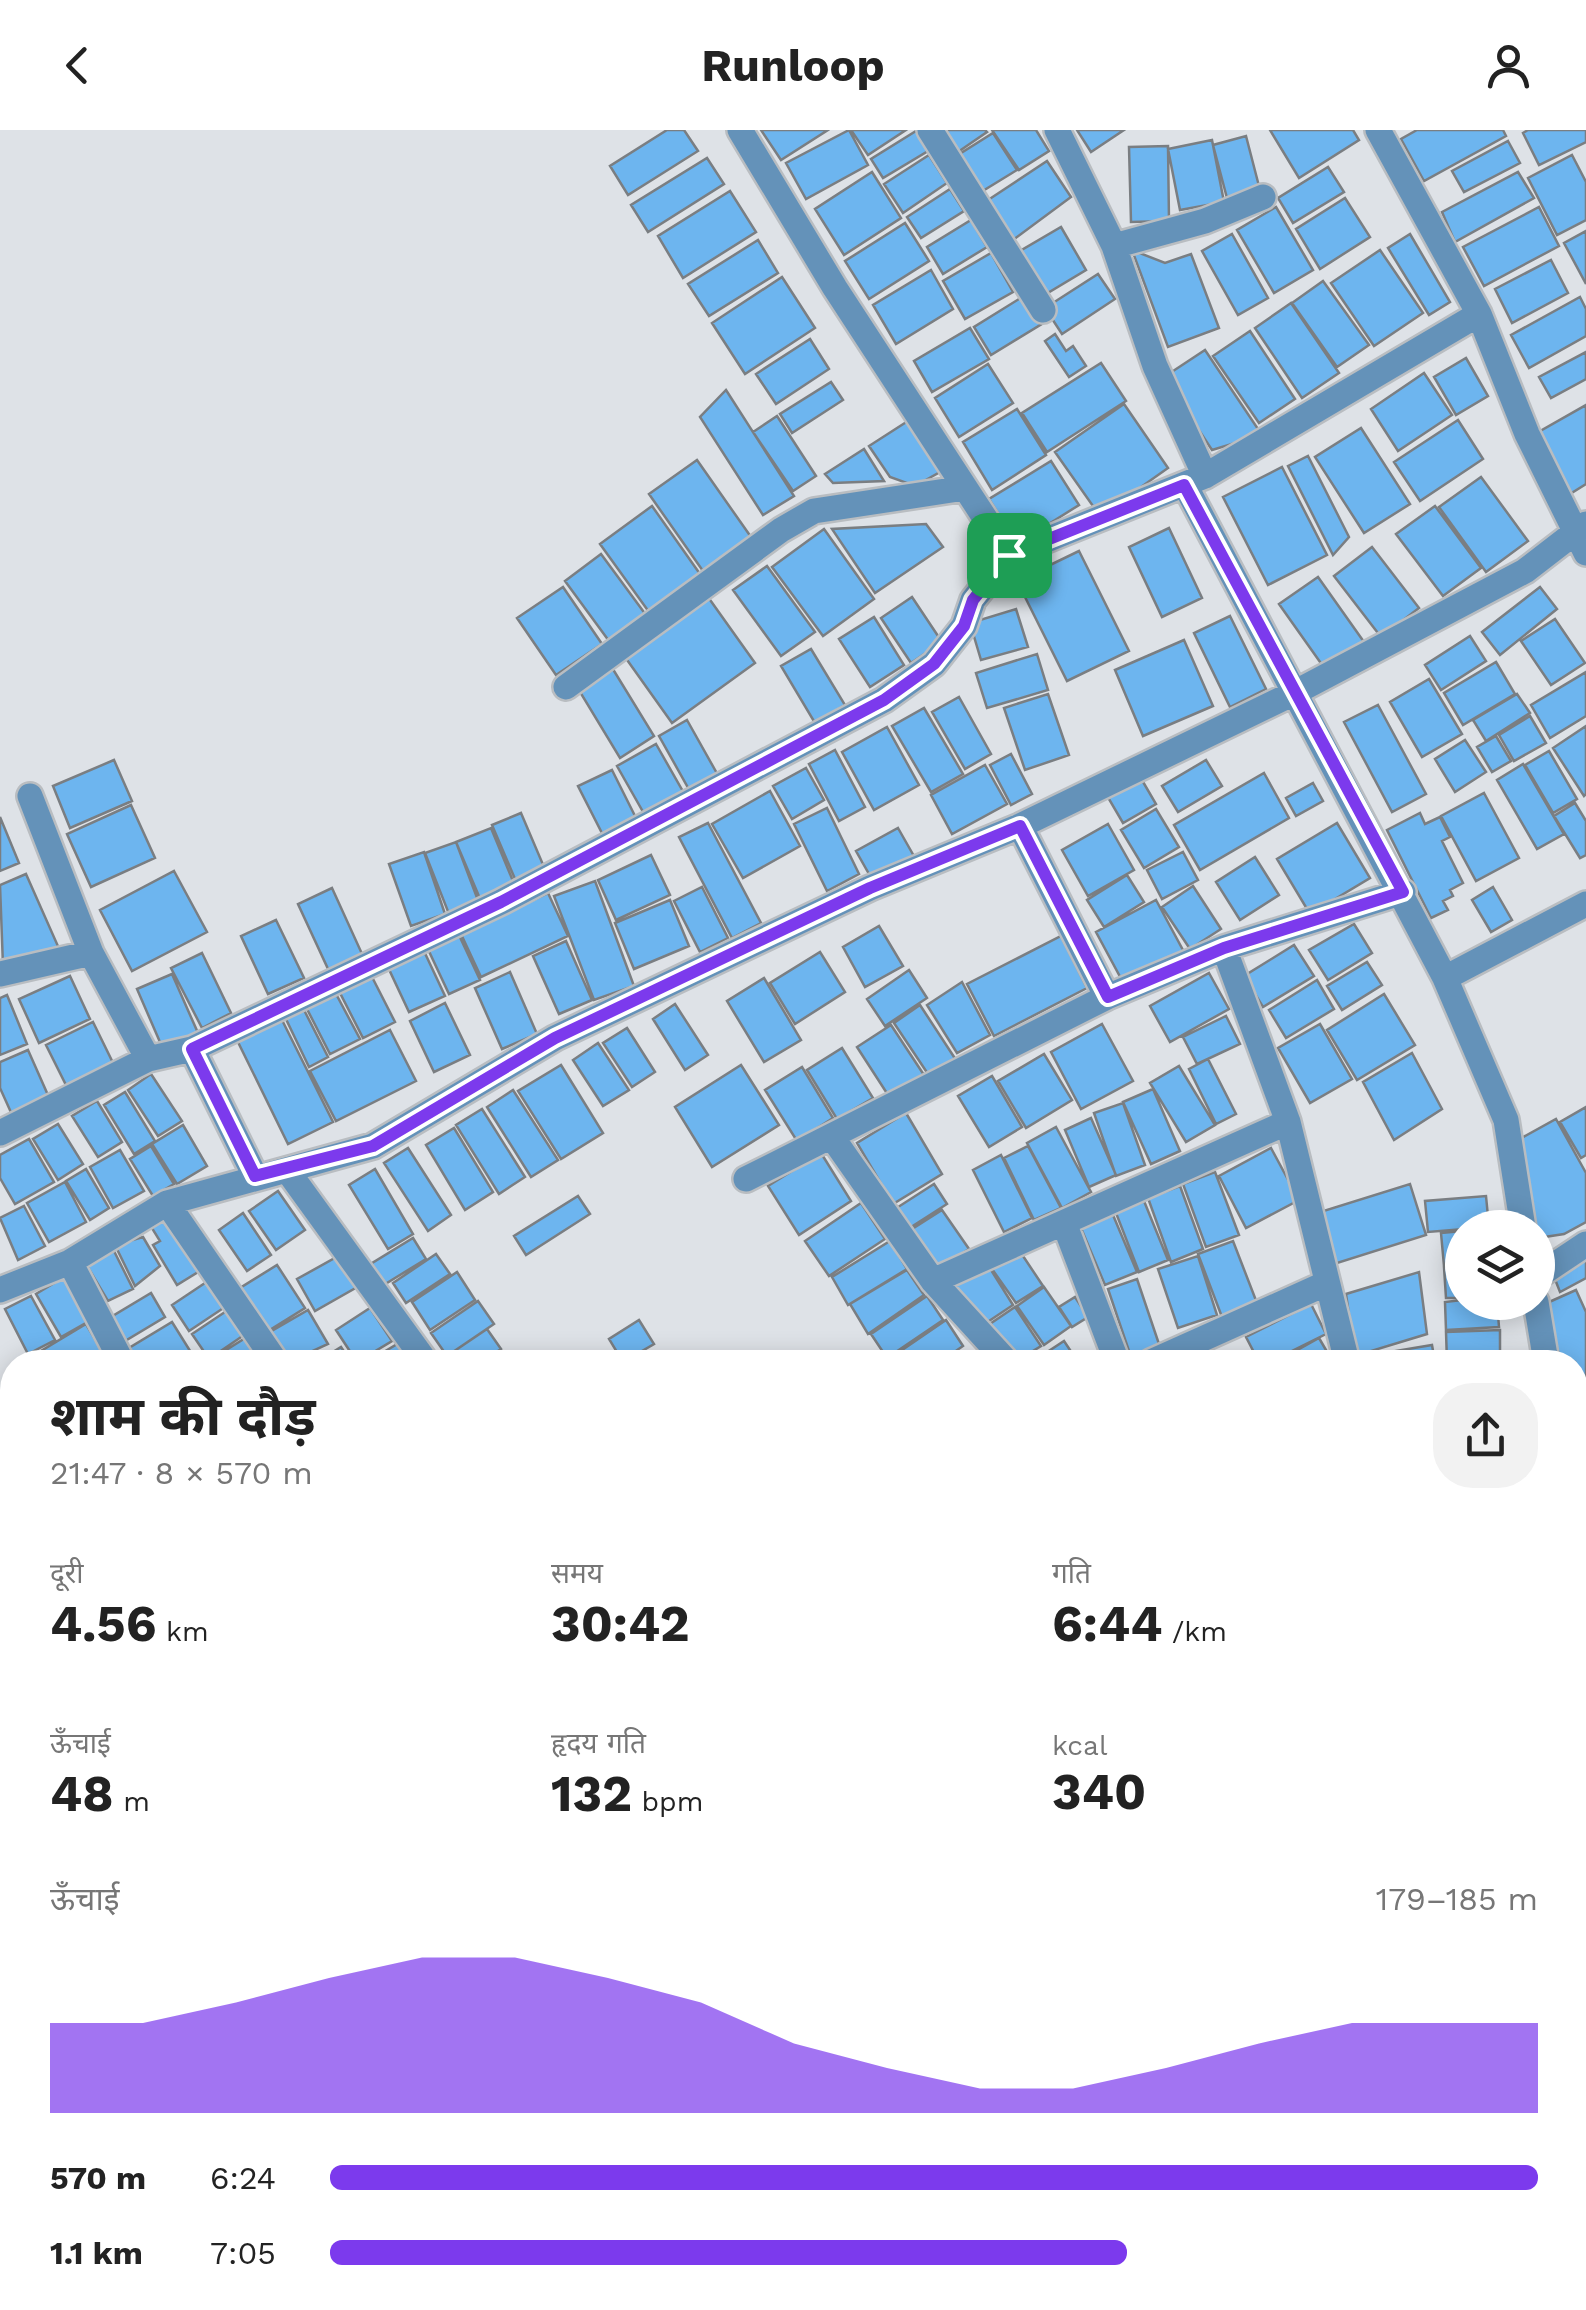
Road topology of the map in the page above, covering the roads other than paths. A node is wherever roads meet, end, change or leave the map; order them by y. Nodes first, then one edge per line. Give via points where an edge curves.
1 (740, 130) edge
2 (930, 130) edge
3 (1057, 130) edge
4 (1378, 130) edge
5 (1264, 196) dead end
6 (1114, 246) junction
7 (1043, 310) dead end
8 (1480, 314) junction
9 (1195, 481) junction
10 (965, 488) junction
11 (1583, 536) edge
12 (1009, 555) junction
13 (566, 687) dead end
14 (1294, 693) junction
15 (30, 796) dead end
16 (1020, 826) junction
17 (1403, 892) junction
18 (1586, 904) edge
19 (1224, 948) junction
20 (92, 953) junction
21 (0, 974) edge
22 (1446, 978) junction
23 (1108, 997) junction
24 (192, 1049) junction
25 (148, 1060) junction
26 (1288, 1122) junction
27 (0, 1132) edge
28 (832, 1137) junction
29 (286, 1170) junction
30 (255, 1176) junction
31 (746, 1179) dead end
32 (167, 1202) junction
33 (1520, 1210) edge
34 (1064, 1223) junction
35 (1586, 1244) edge
36 (70, 1262) junction
37 (1555, 1265) edge
38 (932, 1282) junction
39 (1327, 1282) junction
40 (0, 1290) edge
41 (1539, 1320) edge
42 (116, 1350) edge
43 (268, 1350) edge
44 (417, 1350) edge
45 (996, 1350) edge
46 (1113, 1350) edge
47 (1177, 1350) edge
48 (1343, 1350) edge
49 (1544, 1350) edge

1 - 10 street
2 - 7 street
3 - 6 street
4 - 8 street
5 - 6 street
6 - 9 street
8 - 9 street
8 - 11 street via 1527,434
9 - 12 street
9 - 14 street
10 - 12 street
10 - 13 street via 814,512
11 - 14 street
12 - 24 street via 934,664 884,700 501,902
14 - 16 street
14 - 17 street
15 - 20 street
16 - 23 street
16 - 29 street via 870,888 555,1038 373,1146
17 - 19 street
17 - 22 street
18 - 22 street
19 - 23 street
19 - 26 street
20 - 21 street
20 - 25 street
22 - 33 street via 1506,1120
23 - 28 street
24 - 25 street
24 - 30 street
25 - 27 street
26 - 34 street
26 - 39 street
28 - 31 street
28 - 38 street
29 - 30 street
29 - 44 street
30 - 32 street
32 - 36 street
32 - 43 street
34 - 38 street
34 - 46 street
35 - 37 street
36 - 40 street
36 - 42 street
38 - 45 street
39 - 47 street
39 - 48 street
41 - 49 street

